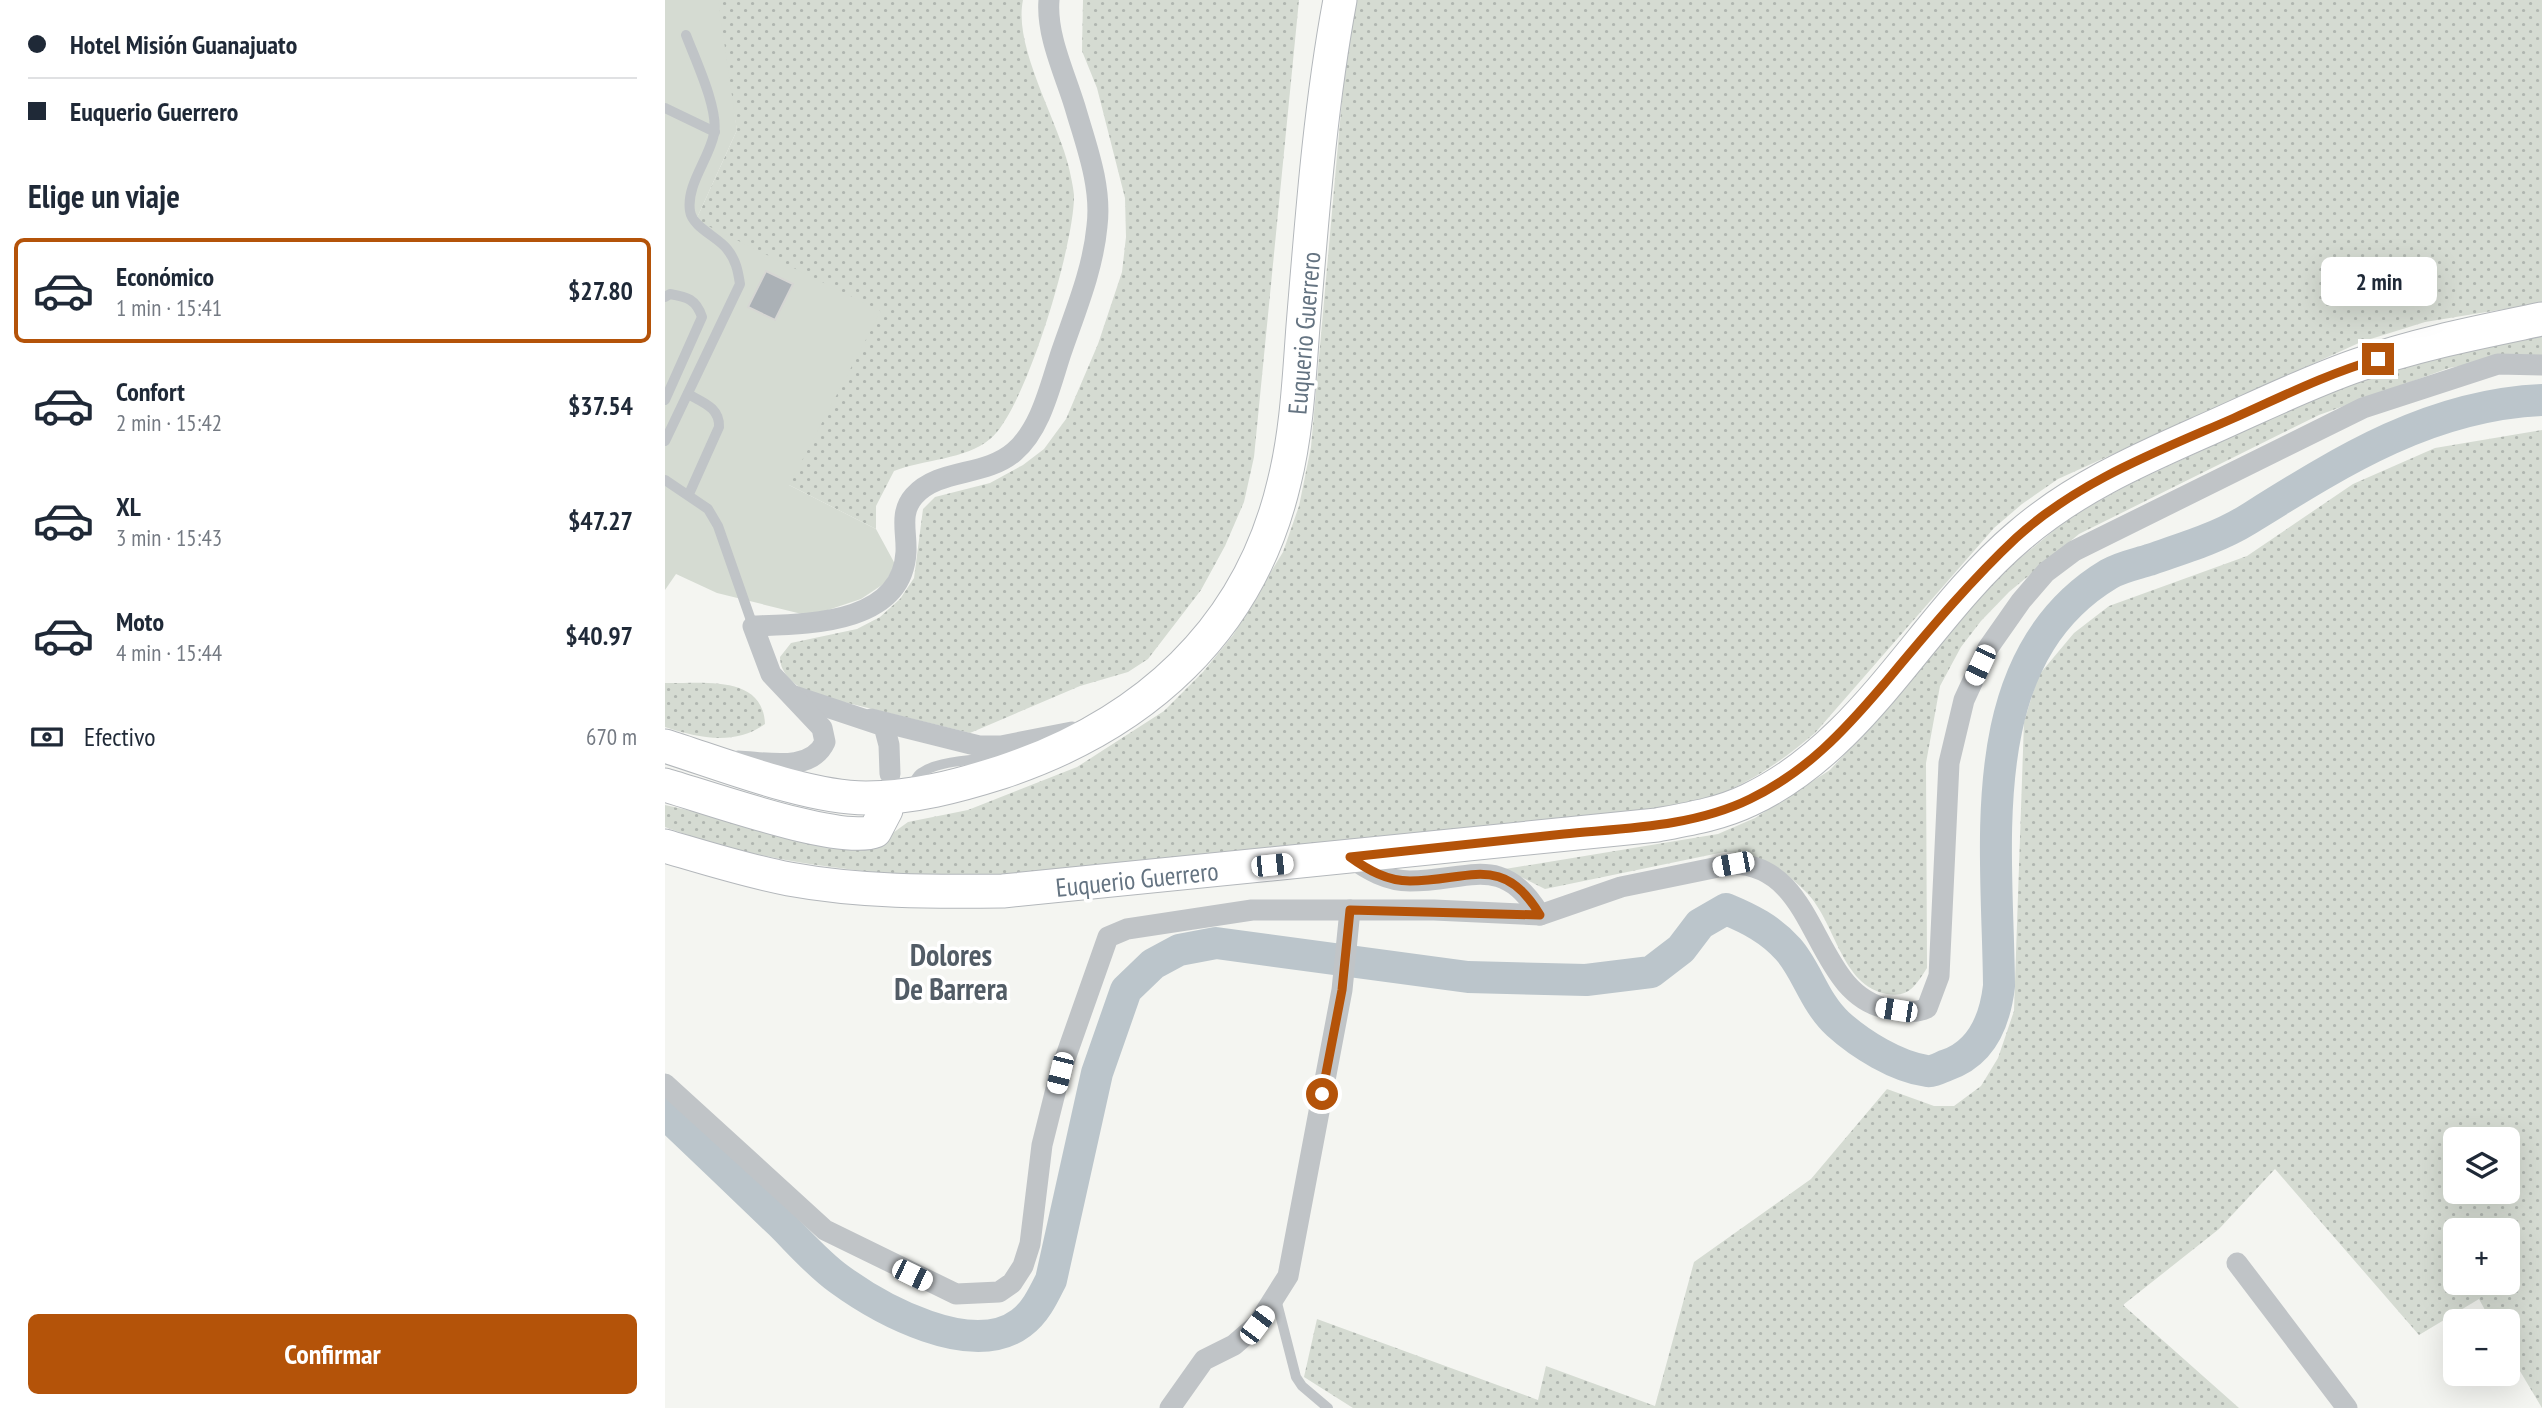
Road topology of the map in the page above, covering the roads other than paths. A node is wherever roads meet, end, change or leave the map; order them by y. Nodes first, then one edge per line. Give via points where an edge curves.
1 (1049, 0) edge
2 (1340, 0) edge
3 (686, 35) dead end
4 (665, 108) edge
5 (715, 132) junction
6 (665, 297) edge
7 (2542, 319) edge
8 (2542, 365) edge
9 (668, 387) edge
10 (688, 394) junction
11 (665, 400) edge
12 (665, 441) edge
13 (665, 480) edge
14 (689, 494) junction
15 (753, 626) junction
16 (794, 696) junction
17 (871, 719) junction
18 (1108, 725) junction
19 (665, 746) edge
20 (708, 760) junction
21 (665, 785) edge
22 (894, 793) junction
23 (665, 846) edge
24 (1350, 857) junction
25 (1350, 910) junction
26 (1540, 915) junction
27 (665, 1084) edge
28 (2237, 1263) dead end
29 (1276, 1299) junction
30 (1170, 1408) edge
31 (1328, 1408) edge
32 (2347, 1408) edge

1 - 15 street via 1049,23 1089,154 1098,225 1091,266 1033,428 1014,452 993,464 923,486 910,500 903,520 904,572 896,589 875,604 832,620
2 - 18 main road, Euquerio Guerrero via 1328,64 1296,424 1269,531 1251,571 1202,646 1176,674
3 - 5 lane via 710,100
4 - 5 lane
5 - 10 lane via 690,195 690,214 726,247 736,262 740,284
6 - 9 lane via 689,298 699,306 702,317
7 - 24 main road, Euquerio Guerrero via 2439,341 2357,365 2093,483 2018,536 1824,751 1792,776 1748,800 1711,815 1657,825
8 - 26 street via 2498,365 2363,408 2074,551 2046,572 1988,648 1964,700 1949,762 1939,976 1927,1008 1916,1013 1875,1007 1859,998 1848,988 1785,886 1748,864 1621,887
9 - 11 lane
10 - 12 lane
10 - 14 lane via 715,410 719,419
13 - 14 lane
14 - 15 lane via 708,509 718,526
15 - 16 street via 771,674
16 - 17 street
16 - 20 street via 822,728 825,742 813,758 800,762
17 - 18 street via 979,746 1001,746
17 - 22 street via 888,733
18 - 22 main road, Euquerio Guerrero via 1077,743 1016,767 937,791
19 - 20 main road, Euquerio Guerrero
20 - 22 main road, Euquerio Guerrero via 837,796 867,798
21 - 22 main road via 853,834 875,831
23 - 24 main road, Euquerio Guerrero via 789,879 937,892 1003,891
24 - 26 street via 1386,878 1409,881 1495,873 1516,886
25 - 26 street
25 - 27 street via 1252,910 1127,929 1108,937 1060,1073 1042,1145 1030,1244 1023,1266 999,1292 956,1294 825,1230
25 - 29 street via 1342,990 1288,1276
28 - 32 street
29 - 30 street via 1234,1345 1204,1360
29 - 31 lane via 1296,1377

